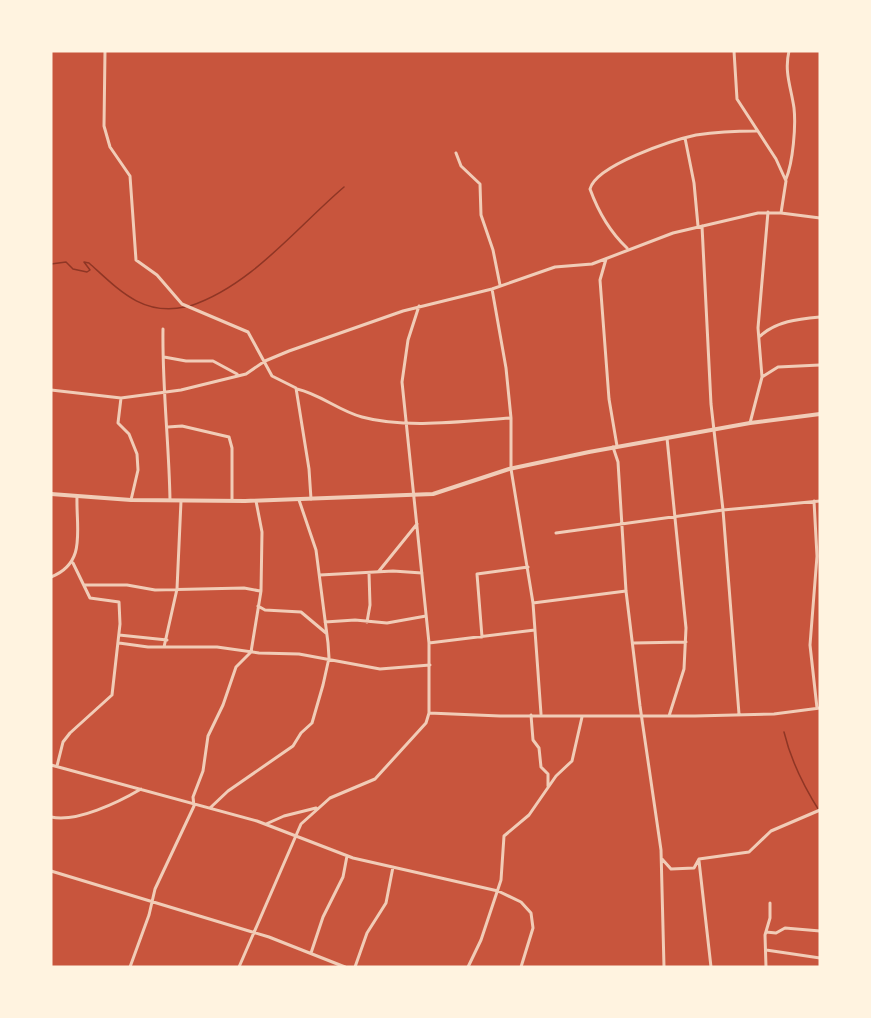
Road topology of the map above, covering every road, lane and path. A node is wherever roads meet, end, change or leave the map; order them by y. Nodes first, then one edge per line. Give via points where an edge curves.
1 (105, 51) edge
2 (734, 51) edge
3 (789, 51) edge
4 (756, 131) junction
5 (685, 138) junction
6 (456, 153) dead end
7 (786, 181) junction
8 (768, 212) junction
9 (781, 213) junction
10 (820, 218) edge
11 (700, 226) junction
12 (627, 248) junction
13 (607, 258) junction
14 (500, 285) junction
15 (492, 289) junction
16 (419, 306) junction
17 (820, 317) edge
18 (163, 329) dead end
19 (759, 336) junction
20 (163, 357) junction
21 (265, 361) junction
22 (820, 365) edge
23 (239, 375) junction
24 (762, 377) junction
25 (296, 389) junction
26 (51, 390) edge
27 (164, 393) junction
28 (121, 398) junction
29 (820, 414) edge
30 (510, 418) junction
31 (408, 423) junction
32 (750, 423) junction
33 (168, 427) junction
34 (714, 429) junction
35 (667, 438) junction
36 (615, 447) junction
37 (511, 469) junction
38 (51, 494) edge
39 (413, 496) junction
40 (76, 497) junction
41 (311, 499) junction
42 (131, 500) junction
43 (170, 500) junction
44 (182, 500) junction
45 (256, 500) junction
46 (299, 500) junction
47 (232, 501) junction
48 (814, 501) junction
49 (820, 501) edge
50 (723, 510) junction
51 (677, 517) junction
52 (417, 524) junction
53 (623, 524) junction
54 (556, 533) dead end
55 (73, 563) junction
56 (528, 567) junction
57 (379, 572) junction
58 (369, 573) junction
59 (422, 573) junction
60 (319, 575) junction
61 (51, 577) edge
62 (84, 585) junction
63 (177, 590) junction
64 (261, 591) junction
65 (626, 591) junction
66 (533, 603) junction
67 (258, 606) junction
68 (427, 616) junction
69 (325, 622) junction
70 (367, 622) junction
71 (535, 630) junction
72 (326, 633) junction
73 (119, 635) junction
74 (482, 637) junction
75 (167, 640) junction
76 (686, 642) junction
77 (118, 643) junction
78 (634, 643) junction
79 (429, 644) junction
80 (164, 647) junction
81 (251, 650) junction
82 (329, 658) junction
83 (430, 665) junction
84 (819, 708) edge
85 (429, 713) junction
86 (541, 714) junction
87 (739, 714) junction
88 (531, 715) junction
89 (641, 715) junction
90 (582, 716) junction
91 (669, 716) junction
92 (51, 765) edge
93 (57, 766) junction
94 (141, 789) junction
95 (548, 789) junction
96 (194, 803) junction
97 (318, 807) junction
98 (210, 808) junction
99 (820, 810) edge
100 (51, 817) edge
101 (265, 825) junction
102 (294, 836) junction
103 (347, 856) junction
104 (661, 858) junction
105 (699, 859) junction
106 (393, 867) junction
107 (51, 871) edge
108 (498, 891) junction
109 (152, 900) junction
110 (770, 903) dead end
111 (820, 931) edge
112 (765, 932) junction
113 (253, 933) junction
114 (766, 950) junction
115 (311, 953) junction
116 (820, 958) edge
117 (130, 967) edge
118 (239, 967) edge
119 (345, 967) edge
120 (355, 967) edge
121 (468, 967) edge
122 (521, 967) edge
123 (664, 967) edge
124 (711, 967) edge
125 (766, 967) edge

1 - 21 street via 104,126 110,147 130,176 136,260 157,275 182,304 248,332
2 - 4 street via 734,91
3 - 7 street via 786,71 795,121
4 - 5 street
4 - 7 street
5 - 11 street
5 - 12 street via 616,165 592,184 591,191 607,224
6 - 14 street via 461,166 480,184 481,215
7 - 9 street
8 - 9 street
8 - 11 street
8 - 19 street
9 - 10 street
11 - 12 street
11 - 34 street
12 - 13 street
13 - 14 street via 545,270
13 - 36 street via 600,280
14 - 15 street
15 - 16 street
15 - 30 street
16 - 21 street
16 - 31 street via 403,376
17 - 19 street via 789,321 768,328
18 - 20 street
19 - 24 street
20 - 23 street via 213,361
20 - 27 street
21 - 23 street
21 - 25 street via 275,378
22 - 24 street via 778,367
23 - 27 street
24 - 32 street
25 - 31 street via 361,417
25 - 41 street
26 - 28 street
27 - 28 street
27 - 33 street
28 - 42 street via 118,423 129,434 137,454 138,470
29 - 32 street
30 - 31 street
30 - 37 street
31 - 39 street
32 - 34 street
33 - 43 street
33 - 47 street via 182,426 229,437
34 - 35 street
34 - 50 street
35 - 36 street
35 - 51 street
36 - 37 street
36 - 53 street
37 - 39 street via 448,491
37 - 56 street
38 - 40 street
39 - 41 street
39 - 52 street
40 - 42 street
40 - 55 street via 77,545
41 - 46 street
42 - 43 street
43 - 44 street
44 - 47 street
44 - 63 street
45 - 46 street
45 - 47 street
45 - 64 street via 262,532
46 - 60 street via 309,522
48 - 49 street
48 - 50 street
48 - 84 street via 817,556 810,645
50 - 51 street
50 - 87 street
51 - 53 street
51 - 76 street
52 - 57 street
52 - 59 street
53 - 54 street
53 - 65 street
55 - 61 street
55 - 62 street
56 - 66 street
56 - 74 street via 477,574
57 - 58 street
57 - 59 street
58 - 60 street
58 - 70 street
59 - 68 street
60 - 69 street
62 - 63 street
62 - 73 street via 90,598 119,602
63 - 64 street
63 - 75 street
64 - 67 street
65 - 66 street
65 - 78 street
66 - 71 street
67 - 72 street via 301,612
67 - 81 street
68 - 70 street
68 - 79 street
69 - 70 street
69 - 72 street
71 - 74 street
71 - 86 street
72 - 82 street
73 - 75 street
73 - 77 street
74 - 79 street
75 - 80 street
76 - 78 street
76 - 91 street via 684,669
77 - 80 street
77 - 93 street via 112,695 63,742
78 - 89 street
79 - 83 street
80 - 81 street
81 - 82 street
81 - 96 street via 236,667 208,736
82 - 83 street via 380,669
82 - 98 street via 312,723 293,746
83 - 85 street
84 - 87 street
85 - 88 street
85 - 97 street via 426,723 375,778
86 - 88 street
86 - 90 street
87 - 91 street
88 - 95 street via 533,740 539,748 542,768 548,774
89 - 90 street
89 - 91 street
89 - 104 street
90 - 95 street via 573,758
92 - 93 street
93 - 94 street
94 - 96 street
94 - 100 street via 89,812 65,819
95 - 108 street via 529,815 504,836
96 - 98 street
96 - 109 street
97 - 101 street
97 - 102 street
98 - 101 street
99 - 105 street via 771,831 749,852
101 - 102 street
102 - 103 street
102 - 113 street
103 - 106 street
103 - 115 street via 343,877
104 - 105 street via 673,870 694,868
104 - 123 street
105 - 124 street
106 - 108 street
106 - 120 street via 386,903 368,933
107 - 109 street
108 - 121 street via 482,940
108 - 122 street via 521,902 531,913 533,928
109 - 113 street
109 - 117 street
110 - 112 street
111 - 112 street via 785,928 776,933
112 - 114 street
113 - 115 street
113 - 118 street
114 - 116 street
114 - 125 street
115 - 119 street

